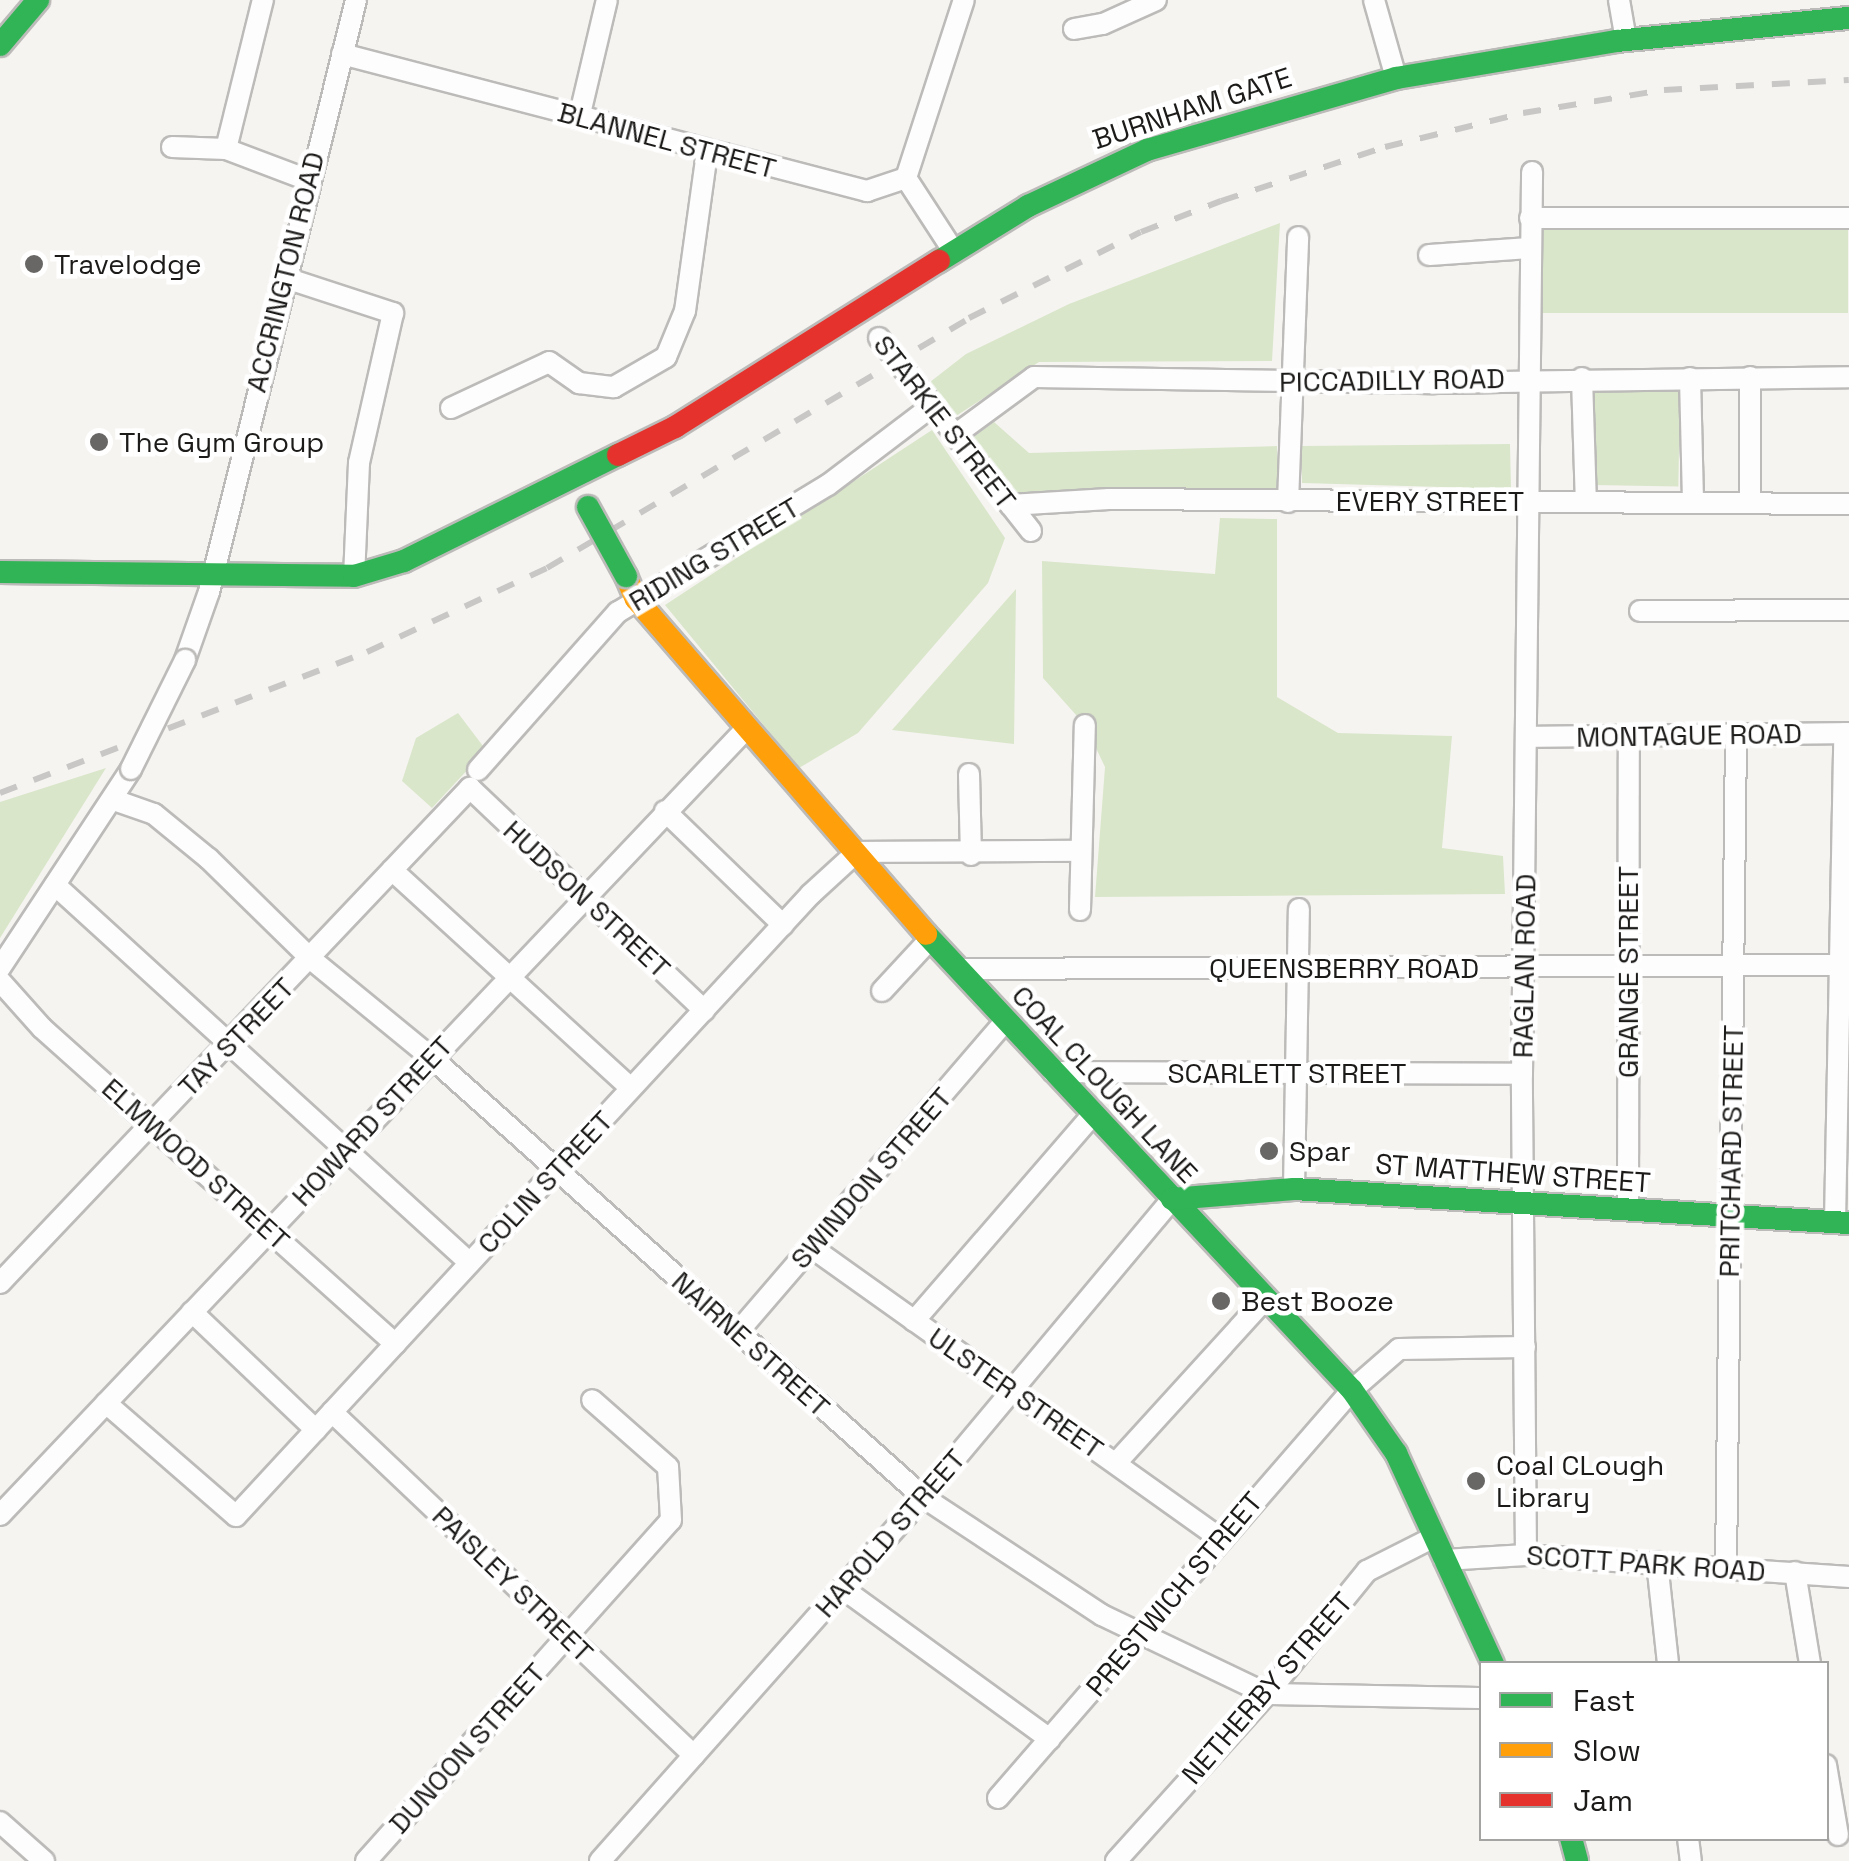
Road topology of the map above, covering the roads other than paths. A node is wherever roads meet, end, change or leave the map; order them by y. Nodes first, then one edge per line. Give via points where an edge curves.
1 (38, 0) edge
2 (263, 0) edge
3 (356, 0) edge
4 (608, 0) edge
5 (964, 0) edge
6 (1156, 0) edge
7 (1374, 0) edge
8 (1619, 0) edge
9 (1849, 18) edge
10 (1074, 28) dead end
11 (1626, 40) junction
12 (0, 45) edge
13 (342, 54) junction
14 (1396, 78) junction
15 (579, 118) junction
16 (172, 147) dead end
17 (226, 148) junction
18 (707, 153) junction
19 (1532, 172) dead end
20 (906, 178) junction
21 (308, 180) junction
22 (1530, 218) junction
23 (1849, 218) edge
24 (1298, 237) dead end
25 (1530, 248) junction
26 (954, 252) junction
27 (1429, 255) dead end
28 (283, 278) junction
29 (860, 313) junction
30 (1849, 377) edge
31 (1525, 378) junction
32 (1582, 378) junction
33 (1690, 378) junction
34 (1750, 378) junction
35 (1291, 382) junction
36 (928, 400) junction
37 (451, 408) dead end
38 (955, 435) junction
39 (571, 481) junction
40 (1527, 501) junction
41 (1288, 502) junction
42 (1586, 502) junction
43 (1693, 502) junction
44 (1750, 503) junction
45 (1849, 504) edge
46 (1010, 505) junction
47 (1031, 531) dead end
48 (211, 570) junction
49 (0, 572) edge
50 (354, 576) junction
51 (636, 598) junction
52 (1849, 610) edge
53 (1640, 611) dead end
54 (1085, 725) dead end
55 (746, 729) junction
56 (1847, 733) edge
57 (1736, 734) junction
58 (1629, 736) junction
59 (1529, 737) junction
60 (970, 774) dead end
61 (474, 779) junction
62 (114, 800) junction
63 (665, 811) junction
64 (1078, 851) junction
65 (857, 852) junction
66 (972, 855) junction
67 (392, 870) junction
68 (55, 885) junction
69 (584, 897) junction
70 (1299, 909) dead end
71 (1080, 910) dead end
72 (783, 925) junction
73 (932, 938) junction
74 (311, 958) junction
75 (1628, 965) junction
76 (1844, 965) edge
77 (1733, 966) junction
78 (1524, 967) junction
79 (0, 968) edge
80 (958, 969) junction
81 (1298, 969) junction
82 (509, 976) junction
83 (0, 981) edge
84 (882, 991) dead end
85 (704, 1010) junction
86 (1004, 1023) junction
87 (230, 1041) junction
88 (432, 1058) junction
89 (1053, 1072) junction
90 (1296, 1074) junction
91 (1522, 1074) junction
92 (632, 1088) junction
93 (1092, 1117) junction
94 (154, 1124) junction
95 (348, 1147) junction
96 (556, 1170) junction
97 (1294, 1190) junction
98 (1172, 1199) junction
99 (1523, 1203) junction
100 (1628, 1209) junction
101 (1730, 1218) junction
102 (1842, 1222) edge
103 (271, 1228) junction
104 (811, 1247) junction
105 (470, 1263) junction
106 (0, 1284) edge
107 (1267, 1297) junction
108 (192, 1312) junction
109 (914, 1320) junction
110 (737, 1333) junction
111 (395, 1344) junction
112 (1525, 1347) junction
113 (1014, 1390) junction
114 (1352, 1390) junction
115 (592, 1400) dead end
116 (106, 1403) junction
117 (332, 1412) junction
118 (316, 1430) junction
119 (1116, 1463) junction
120 (923, 1496) junction
121 (5, 1501) edge
122 (1434, 1537) junction
123 (1221, 1539) junction
124 (1526, 1555) junction
125 (1444, 1560) junction
126 (1656, 1562) junction
127 (1726, 1567) junction
128 (1796, 1572) junction
129 (1849, 1576) edge
130 (842, 1588) junction
131 (568, 1636) junction
132 (1140, 1636) junction
133 (1492, 1661) edge
134 (1668, 1661) edge
135 (1810, 1661) edge
136 (1268, 1694) junction
137 (1479, 1698) edge
138 (1050, 1739) junction
139 (694, 1755) junction
140 (1829, 1782) edge
141 (998, 1798) dead end
142 (0, 1822) edge
143 (1838, 1835) dead end
144 (605, 1859) edge
145 (44, 1861) edge
146 (366, 1861) edge
147 (1116, 1861) edge

1 - 12 main road
2 - 17 street
3 - 13 street, ACCRINGTON ROAD
4 - 15 street
5 - 20 street
6 - 10 street via 1103,24
7 - 14 street
8 - 11 street
9 - 11 main road, BURNHAM GATE
11 - 14 main road, BURNHAM GATE
13 - 15 street, BLANNEL STREET
13 - 21 street, ACCRINGTON ROAD
14 - 26 main road, BURNHAM GATE via 1084,175
15 - 18 street, BLANNEL STREET
16 - 17 street
17 - 21 street
18 - 20 street, BLANNEL STREET via 867,191
18 - 37 street via 685,311 666,357 614,386 579,383 550,362
19 - 22 street, RAGLAN ROAD
20 - 26 street
21 - 28 street, ACCRINGTON ROAD
22 - 23 street
22 - 25 street, RAGLAN ROAD
24 - 35 street
25 - 27 street
25 - 31 street, RAGLAN ROAD
26 - 29 main road, BURNHAM GATE
28 - 48 street, ACCRINGTON ROAD
28 - 50 street via 393,312 359,463
29 - 36 street, STARKIE STREET, bridge
29 - 39 main road, BURNHAM GATE
30 - 34 street, PICCADILLY ROAD
31 - 32 street, PICCADILLY ROAD
31 - 35 street, PICCADILLY ROAD
31 - 40 street, RAGLAN ROAD
32 - 33 street, PICCADILLY ROAD
32 - 42 street
33 - 34 street, PICCADILLY ROAD
33 - 43 street
34 - 44 street
35 - 38 street, PICCADILLY ROAD via 1034,377
35 - 41 street
36 - 38 street, STARKIE STREET
36 - 51 street, RIDING STREET via 828,485
38 - 46 street, STARKIE STREET
39 - 50 main road, BURNHAM GATE via 404,561
39 - 51 main road, COAL CLOUGH LANE, bridge
40 - 41 street, EVERY STREET
40 - 42 street, EVERY STREET
40 - 59 street, RAGLAN ROAD
41 - 46 street, EVERY STREET
42 - 43 street, EVERY STREET
43 - 44 street, EVERY STREET
44 - 45 street, EVERY STREET
46 - 47 street, STARKIE STREET
48 - 49 main road, BURNHAM GATE
48 - 50 main road, BURNHAM GATE
48 - 62 street, ACCRINGTON ROAD, bridge via 185,660
51 - 55 main road, COAL CLOUGH LANE
51 - 61 street, RIDING STREET via 578,649
52 - 53 street
54 - 64 street
55 - 63 street, HOWARD STREET
55 - 65 main road, COAL CLOUGH LANE
56 - 57 street, MONTAGUE ROAD
56 - 76 street
57 - 58 street, MONTAGUE ROAD
57 - 77 street, PRITCHARD STREET
58 - 59 street, MONTAGUE ROAD
58 - 75 street, GRANGE STREET
59 - 78 street, RAGLAN ROAD
60 - 66 street
61 - 67 street, TAY STREET
61 - 69 street, HUDSON STREET
62 - 68 street, ACCRINGTON ROAD
62 - 74 street, NAIRNE STREET via 154,814
63 - 69 street, HOWARD STREET
63 - 72 street
64 - 66 street
64 - 71 street
65 - 66 street
65 - 72 street, COLIN STREET
65 - 73 main road, COAL CLOUGH LANE
67 - 74 street, TAY STREET
67 - 82 street
68 - 79 street, ACCRINGTON ROAD
68 - 87 street
69 - 82 street, HOWARD STREET
69 - 85 street, HUDSON STREET
70 - 81 street
72 - 85 street, COLIN STREET
73 - 80 main road, COAL CLOUGH LANE
73 - 84 street
74 - 87 street, TAY STREET
74 - 88 street, NAIRNE STREET
75 - 77 street, QUEENSBERRY ROAD
75 - 78 street, QUEENSBERRY ROAD
75 - 100 street, GRANGE STREET
76 - 77 street, QUEENSBERRY ROAD
76 - 102 street
77 - 101 street, PRITCHARD STREET
78 - 81 street, QUEENSBERRY ROAD
78 - 91 street, RAGLAN ROAD
80 - 81 street, QUEENSBERRY ROAD
80 - 86 main road, COAL CLOUGH LANE
81 - 90 street
82 - 88 street, HOWARD STREET
82 - 92 street
83 - 94 street, ELMWOOD STREET via 42,1028
85 - 92 street, COLIN STREET
86 - 89 main road, COAL CLOUGH LANE
86 - 104 street, SWINDON STREET
87 - 94 street, TAY STREET
87 - 95 street
88 - 95 street, HOWARD STREET
88 - 96 street, NAIRNE STREET
89 - 90 street, SCARLETT STREET
89 - 93 main road, COAL CLOUGH LANE
90 - 91 street, SCARLETT STREET
90 - 97 street
91 - 99 street, RAGLAN ROAD
92 - 96 street, COLIN STREET
93 - 98 main road, COAL CLOUGH LANE
93 - 109 street
94 - 103 street, ELMWOOD STREET
94 - 106 street, TAY STREET
95 - 103 street, HOWARD STREET
95 - 105 street
96 - 105 street, COLIN STREET
96 - 110 street, NAIRNE STREET
97 - 98 main road, ST MATTHEW STREET
97 - 99 main road, ST MATTHEW STREET
98 - 107 main road, COAL CLOUGH LANE
98 - 113 street, HAROLD STREET
99 - 100 main road, ST MATTHEW STREET
99 - 112 street, RAGLAN ROAD
100 - 101 main road, ST MATTHEW STREET
101 - 102 main road, ST MATTHEW STREET
101 - 127 street, PRITCHARD STREET
103 - 108 street, HOWARD STREET
103 - 111 street, ELMWOOD STREET
104 - 109 street, ULSTER STREET
104 - 110 street, SWINDON STREET
105 - 111 street, COLIN STREET
107 - 114 main road, COAL CLOUGH LANE
107 - 119 street
108 - 116 street, HOWARD STREET
108 - 118 street
109 - 113 street, ULSTER STREET
110 - 120 street, NAIRNE STREET
111 - 117 street, COLIN STREET
112 - 114 street, PRESTWICH STREET via 1400,1350
112 - 124 street, RAGLAN ROAD
113 - 119 street, ULSTER STREET
113 - 120 street, HAROLD STREET
114 - 122 main road, COAL CLOUGH LANE via 1396,1453
114 - 123 street, PRESTWICH STREET
115 - 131 street, DUNOON STREET via 668,1467 672,1520
116 - 118 street, COLIN STREET via 236,1516
116 - 121 street, HOWARD STREET
117 - 118 street, COLIN STREET
117 - 131 street, PAISLEY STREET
119 - 123 street, ULSTER STREET
120 - 130 street, HAROLD STREET
120 - 132 street, NAIRNE STREET
122 - 125 main road, COAL CLOUGH LANE
122 - 136 street, NETHERBY STREET via 1367,1570
123 - 132 street, PRESTWICH STREET
124 - 125 street, SCOTT PARK ROAD
124 - 126 street, SCOTT PARK ROAD
125 - 133 main road, COAL CLOUGH LANE
126 - 127 street, SCOTT PARK ROAD
126 - 134 street
127 - 128 street, SCOTT PARK ROAD
128 - 129 street, SCOTT PARK ROAD
128 - 135 street
130 - 138 street
130 - 139 street, HAROLD STREET
131 - 139 street, PAISLEY STREET
131 - 146 street, DUNOON STREET
132 - 136 street, NAIRNE STREET
132 - 138 street, PRESTWICH STREET
136 - 137 street, NAIRNE STREET
136 - 147 street, NETHERBY STREET
138 - 141 street, PRESTWICH STREET
139 - 144 street, HAROLD STREET
140 - 143 street
142 - 145 street

